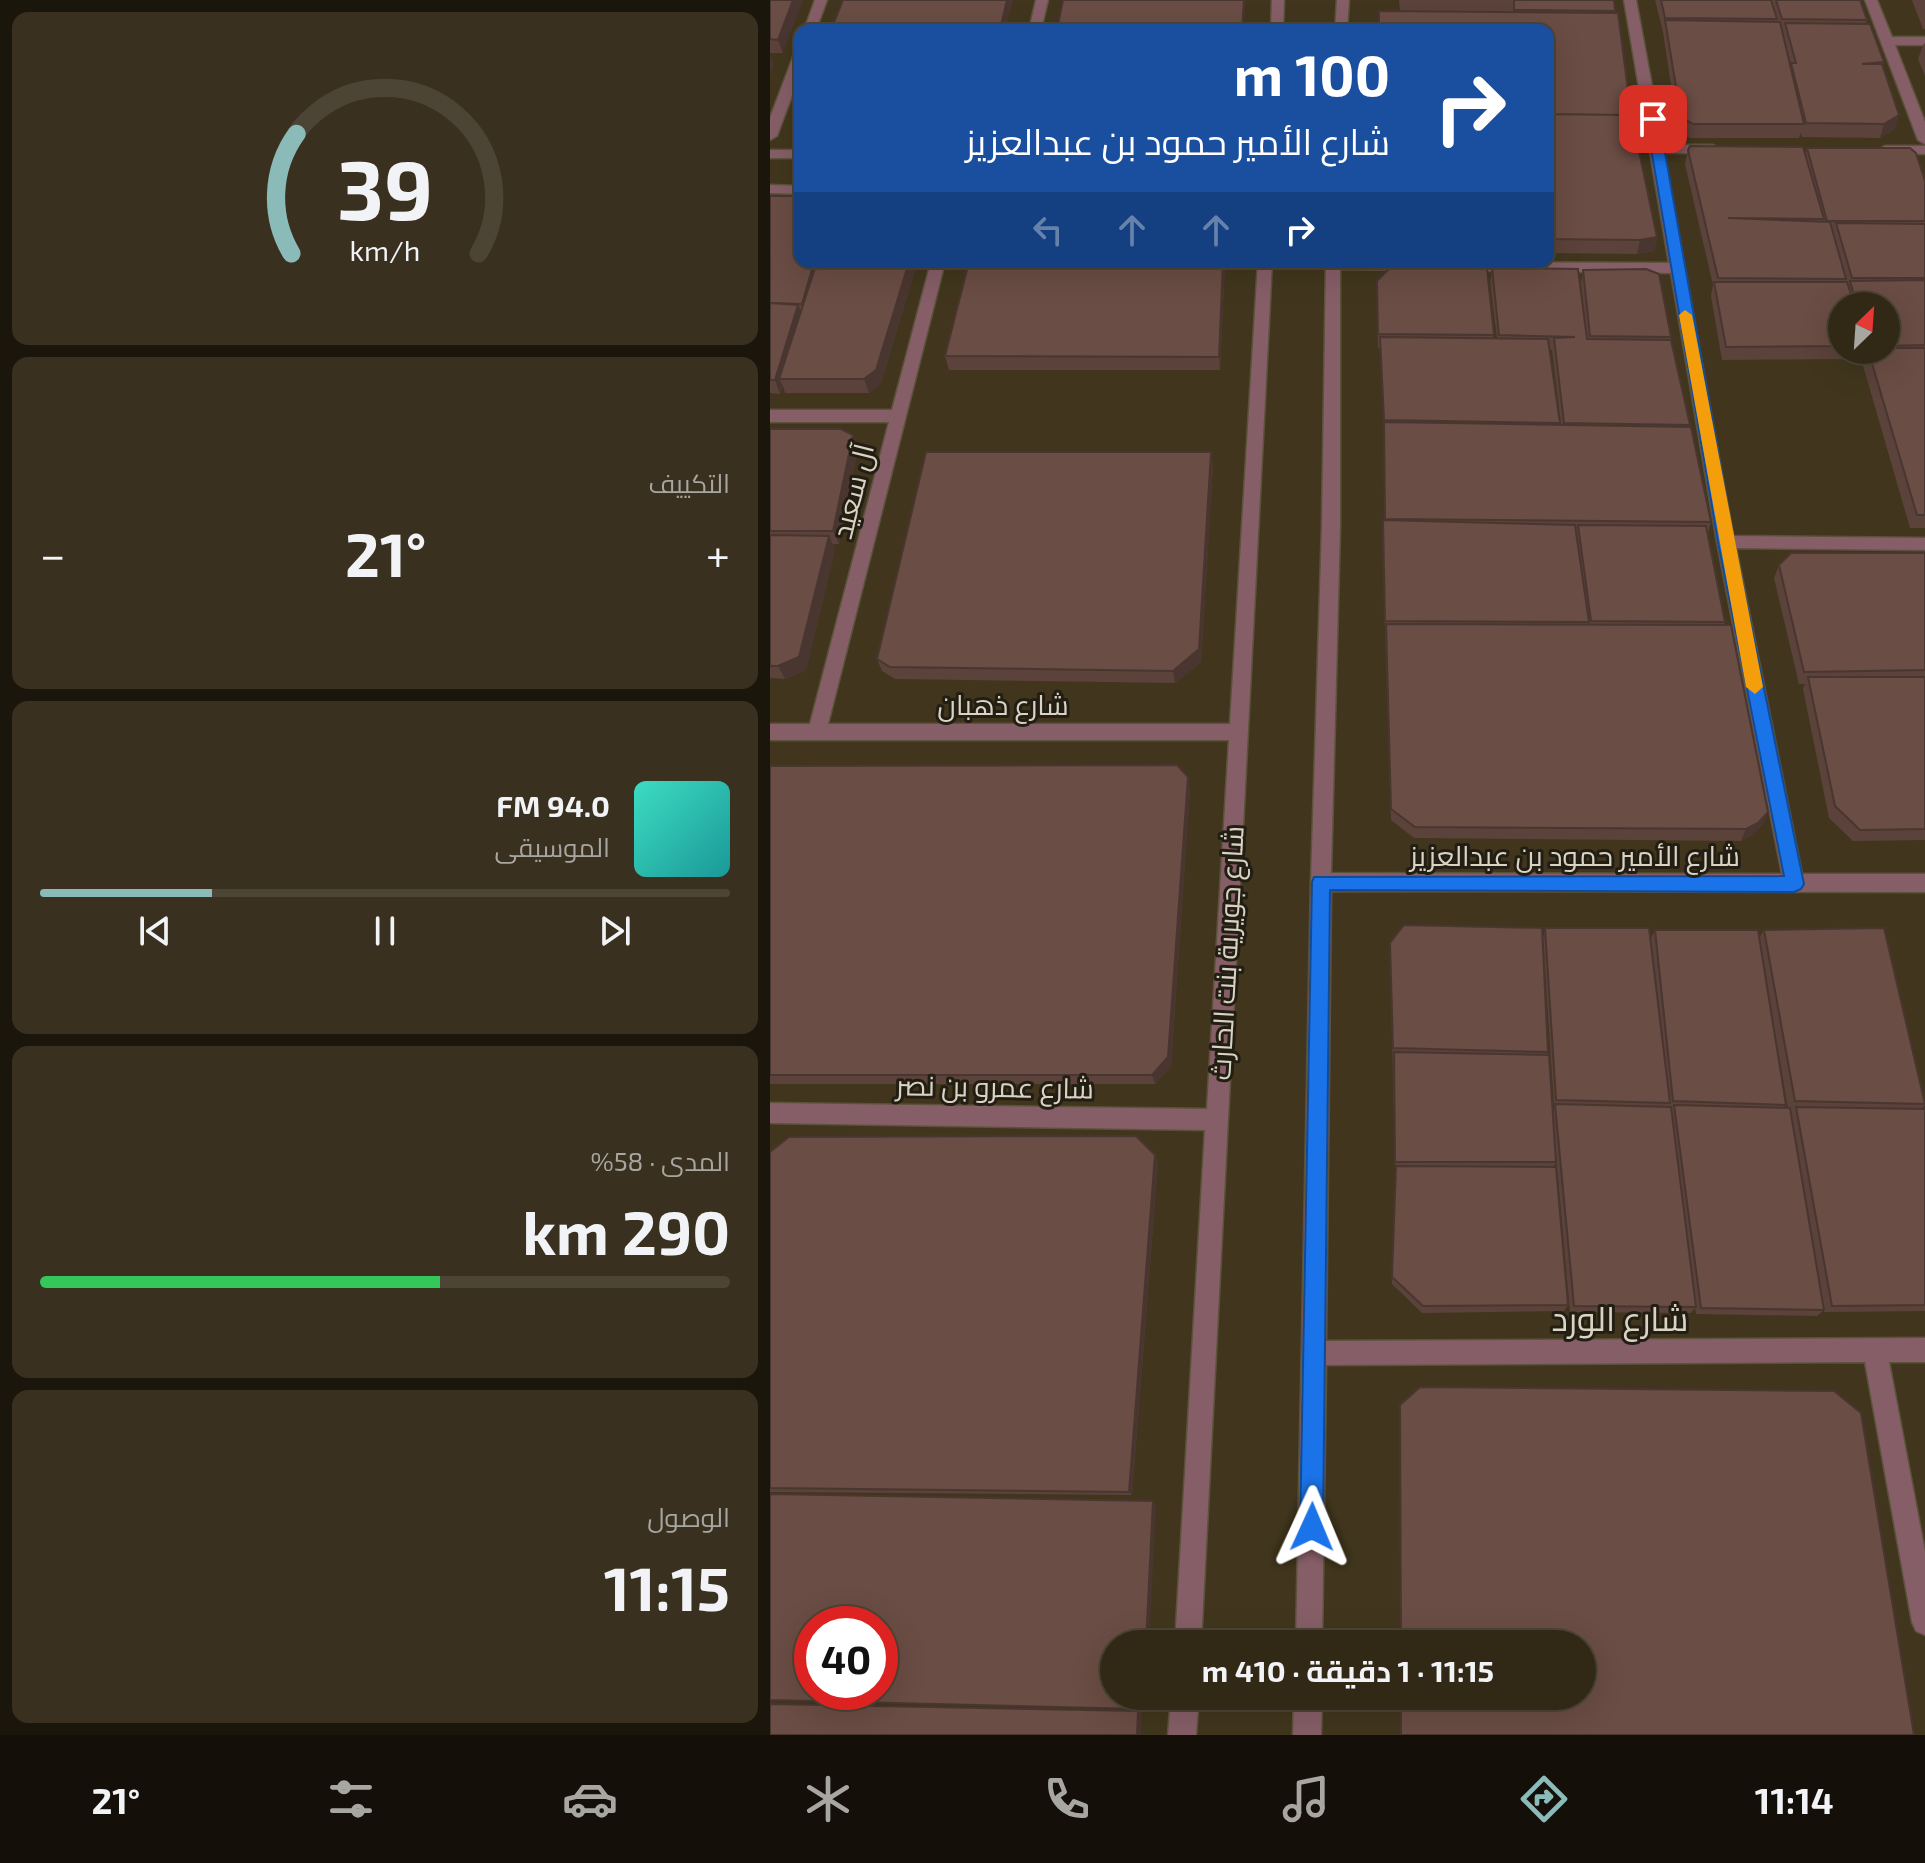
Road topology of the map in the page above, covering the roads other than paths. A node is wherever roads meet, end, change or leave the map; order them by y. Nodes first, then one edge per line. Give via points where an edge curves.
1 (821, 0) edge
2 (1042, 0) edge
3 (1278, 0) edge
4 (1343, 0) edge
5 (1630, 0) edge
6 (1871, 0) edge
7 (812, 24) edge
8 (1036, 24) edge
9 (1277, 24) edge
10 (1341, 24) edge
11 (1886, 41) junction
12 (1925, 41) edge
13 (794, 73) edge
14 (770, 136) edge
15 (1925, 140) edge
16 (1658, 149) junction
17 (1721, 149) edge
18 (1862, 150) edge
19 (1925, 150) edge
20 (770, 154) edge
21 (794, 154) edge
22 (770, 189) edge
23 (794, 190) edge
24 (1554, 266) edge
25 (936, 268) edge
26 (1265, 268) edge
27 (1333, 268) edge
28 (1677, 268) junction
29 (770, 416) edge
30 (897, 416) junction
31 (1726, 542) junction
32 (1925, 544) edge
33 (770, 732) edge
34 (817, 732) junction
35 (1236, 732) junction
36 (1321, 882) junction
37 (1925, 883) edge
38 (1794, 884) junction
39 (770, 1113) edge
40 (1218, 1120) junction
41 (1875, 1350) junction
42 (1925, 1350) edge
43 (1315, 1353) junction
44 (1925, 1622) edge
45 (1189, 1630) edge
46 (1309, 1630) edge
47 (1184, 1710) edge
48 (1308, 1710) edge
49 (1182, 1735) edge
50 (1307, 1735) edge

1 - 7 street
2 - 8 street
3 - 9 street
4 - 10 street
5 - 16 street
6 - 11 street
11 - 12 street
11 - 15 street
13 - 14 street
16 - 17 street
16 - 28 street
18 - 19 street
20 - 21 street
22 - 23 street
24 - 28 street
25 - 30 street, آل سعيد
26 - 35 street, شارع جويرية بنت الحارث
27 - 36 street
28 - 31 street
29 - 30 street
30 - 34 street, آل سعيد
31 - 32 street
31 - 38 street
33 - 34 street, شارع ذهبان
34 - 35 street, شارع ذهبان
35 - 40 street, شارع جويرية بنت الحارث
36 - 38 street, شارع الأمير حمود بن عبدالعزيز
36 - 43 street
37 - 38 street, شارع الأمير حمود بن عبدالعزيز
39 - 40 street, شارع عمرو بن نصر
40 - 45 street, شارع جويرية بنت الحارث
41 - 42 street, شارع الورد
41 - 43 street, شارع الورد
41 - 44 street
43 - 46 street
47 - 49 street
48 - 50 street

